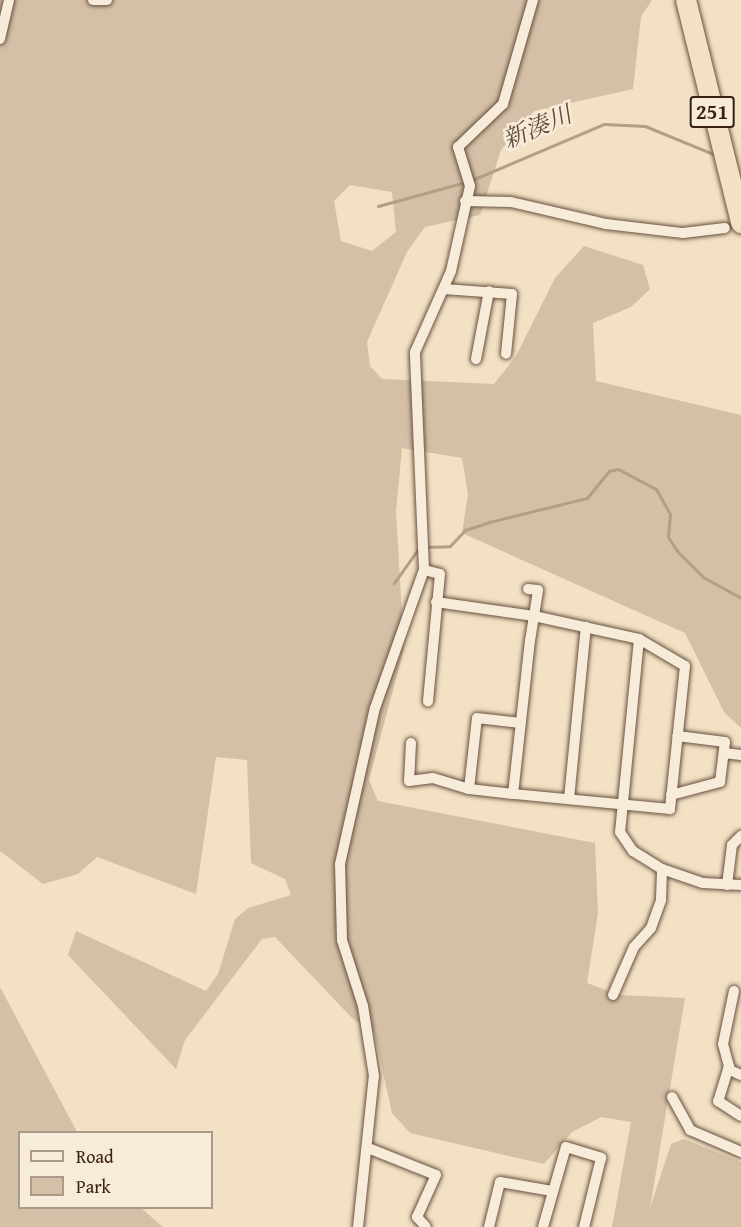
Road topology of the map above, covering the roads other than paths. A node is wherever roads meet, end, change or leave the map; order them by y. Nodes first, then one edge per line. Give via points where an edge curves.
1 (9, 0) edge
2 (93, 0) edge
3 (107, 0) edge
4 (533, 0) edge
5 (686, 0) edge
6 (0, 39) edge
7 (465, 201) junction
8 (733, 226) edge
9 (444, 289) junction
10 (489, 291) junction
11 (506, 354) dead end
12 (476, 359) dead end
13 (424, 570) junction
14 (528, 589) dead end
15 (436, 602) junction
16 (534, 616) junction
17 (586, 627) junction
18 (639, 639) junction
19 (428, 701) dead end
20 (521, 723) junction
21 (677, 736) junction
22 (411, 743) dead end
23 (724, 753) junction
24 (741, 755) edge
25 (469, 789) junction
26 (513, 794) junction
27 (671, 795) junction
28 (569, 800) junction
29 (620, 804) junction
30 (741, 836) edge
31 (662, 869) junction
32 (727, 885) junction
33 (741, 885) edge
34 (734, 991) dead end
35 (614, 995) dead end
36 (728, 1069) junction
37 (741, 1075) edge
38 (672, 1097) dead end
39 (741, 1116) edge
40 (368, 1148) junction
41 (741, 1152) edge
42 (552, 1191) junction
43 (358, 1227) edge
44 (426, 1227) edge
45 (489, 1227) edge
46 (543, 1227) edge
47 (584, 1227) edge

1 - 6 street
2 - 3 street
4 - 7 street via 503,104 458,147 468,182
5 - 8 highway, 251
7 - 8 street via 511,202 606,224 683,233
7 - 9 street
9 - 10 street
9 - 13 street via 415,352
10 - 11 street via 514,297
10 - 12 street
13 - 15 street via 440,574
13 - 40 street via 375,708 340,864 342,939 363,1006 374,1076
14 - 16 street via 538,590
15 - 16 street
15 - 19 street
16 - 17 street
16 - 20 street
17 - 18 street
17 - 28 street
18 - 21 street via 685,666
18 - 29 street
20 - 25 street via 477,713
20 - 26 street
21 - 23 street via 725,742
21 - 27 street
22 - 25 street via 409,781 434,778
23 - 24 street
23 - 27 street via 720,782
25 - 26 street
26 - 28 street
27 - 29 street via 670,809
28 - 29 street
29 - 31 street via 625,842
30 - 32 street via 732,845
31 - 32 street
31 - 35 street via 661,900 651,928 634,947
32 - 33 street
34 - 36 street via 723,1044
36 - 37 street
36 - 39 street via 719,1104
38 - 41 street via 690,1130
40 - 43 street
40 - 44 street via 436,1175 417,1217
42 - 45 street via 500,1182
42 - 46 street
42 - 47 street via 564,1148 599,1154 600,1180

